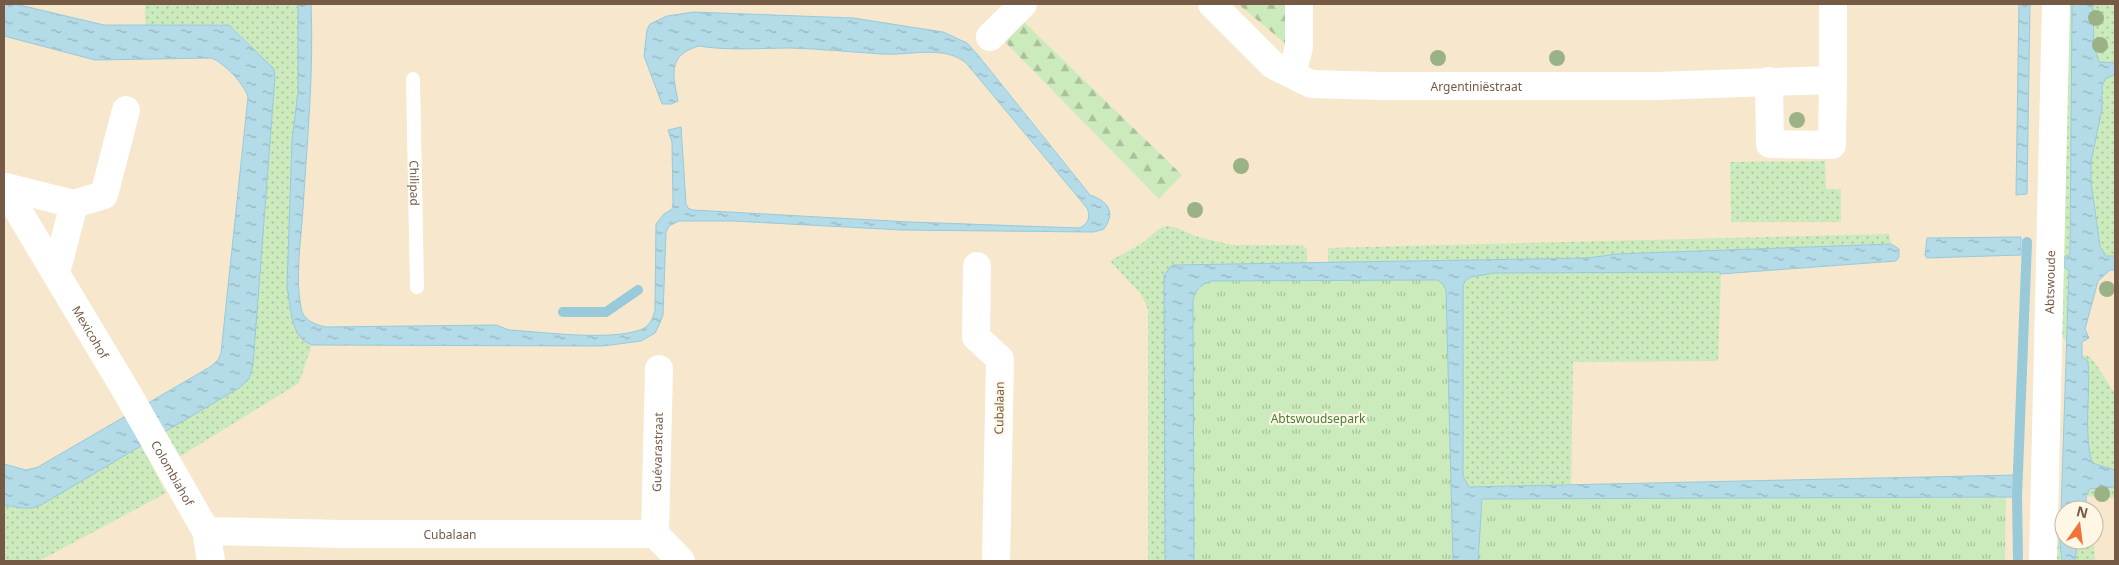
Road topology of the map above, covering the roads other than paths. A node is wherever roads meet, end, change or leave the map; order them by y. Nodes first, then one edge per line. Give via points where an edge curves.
1 (1023, 4) edge
2 (1212, 4) edge
3 (1299, 4) edge
4 (1833, 4) edge
5 (2056, 4) edge
6 (990, 37) dead end
7 (1292, 74) junction
8 (413, 79) dead end
9 (1833, 80) junction
10 (1769, 81) junction
11 (126, 110) dead end
12 (5, 187) edge
13 (74, 204) junction
14 (977, 266) dead end
15 (56, 273) junction
16 (417, 287) dead end
17 (660, 369) dead end
18 (125, 389) joint
19 (206, 530) junction
20 (655, 534) junction
21 (211, 561) edge
22 (681, 561) edge
23 (996, 561) edge
24 (2043, 561) edge

1 - 6 street
2 - 7 street, Argentiniëstraat via 1273,65
3 - 7 street via 1299,47
4 - 9 street
5 - 24 street, Abtswoude
7 - 10 street, Argentiniëstraat via 1311,84 1383,86 1656,86
8 - 16 lane, Chilipad
9 - 10 street, Argentiniëstraat
9 - 10 street via 1832,145 1770,144
11 - 13 street, Mexicohof via 104,195
12 - 13 street, Mexicohof
12 - 15 street, Mexicohof
13 - 15 street
14 - 23 street, Cubalaan via 976,338 1000,358
15 - 18 street, Mexicohof
17 - 20 street, Guévarastraat
18 - 19 street, Colombiahof
19 - 20 street, Cubalaan via 344,534
19 - 21 street, Colombiahof
20 - 22 street

